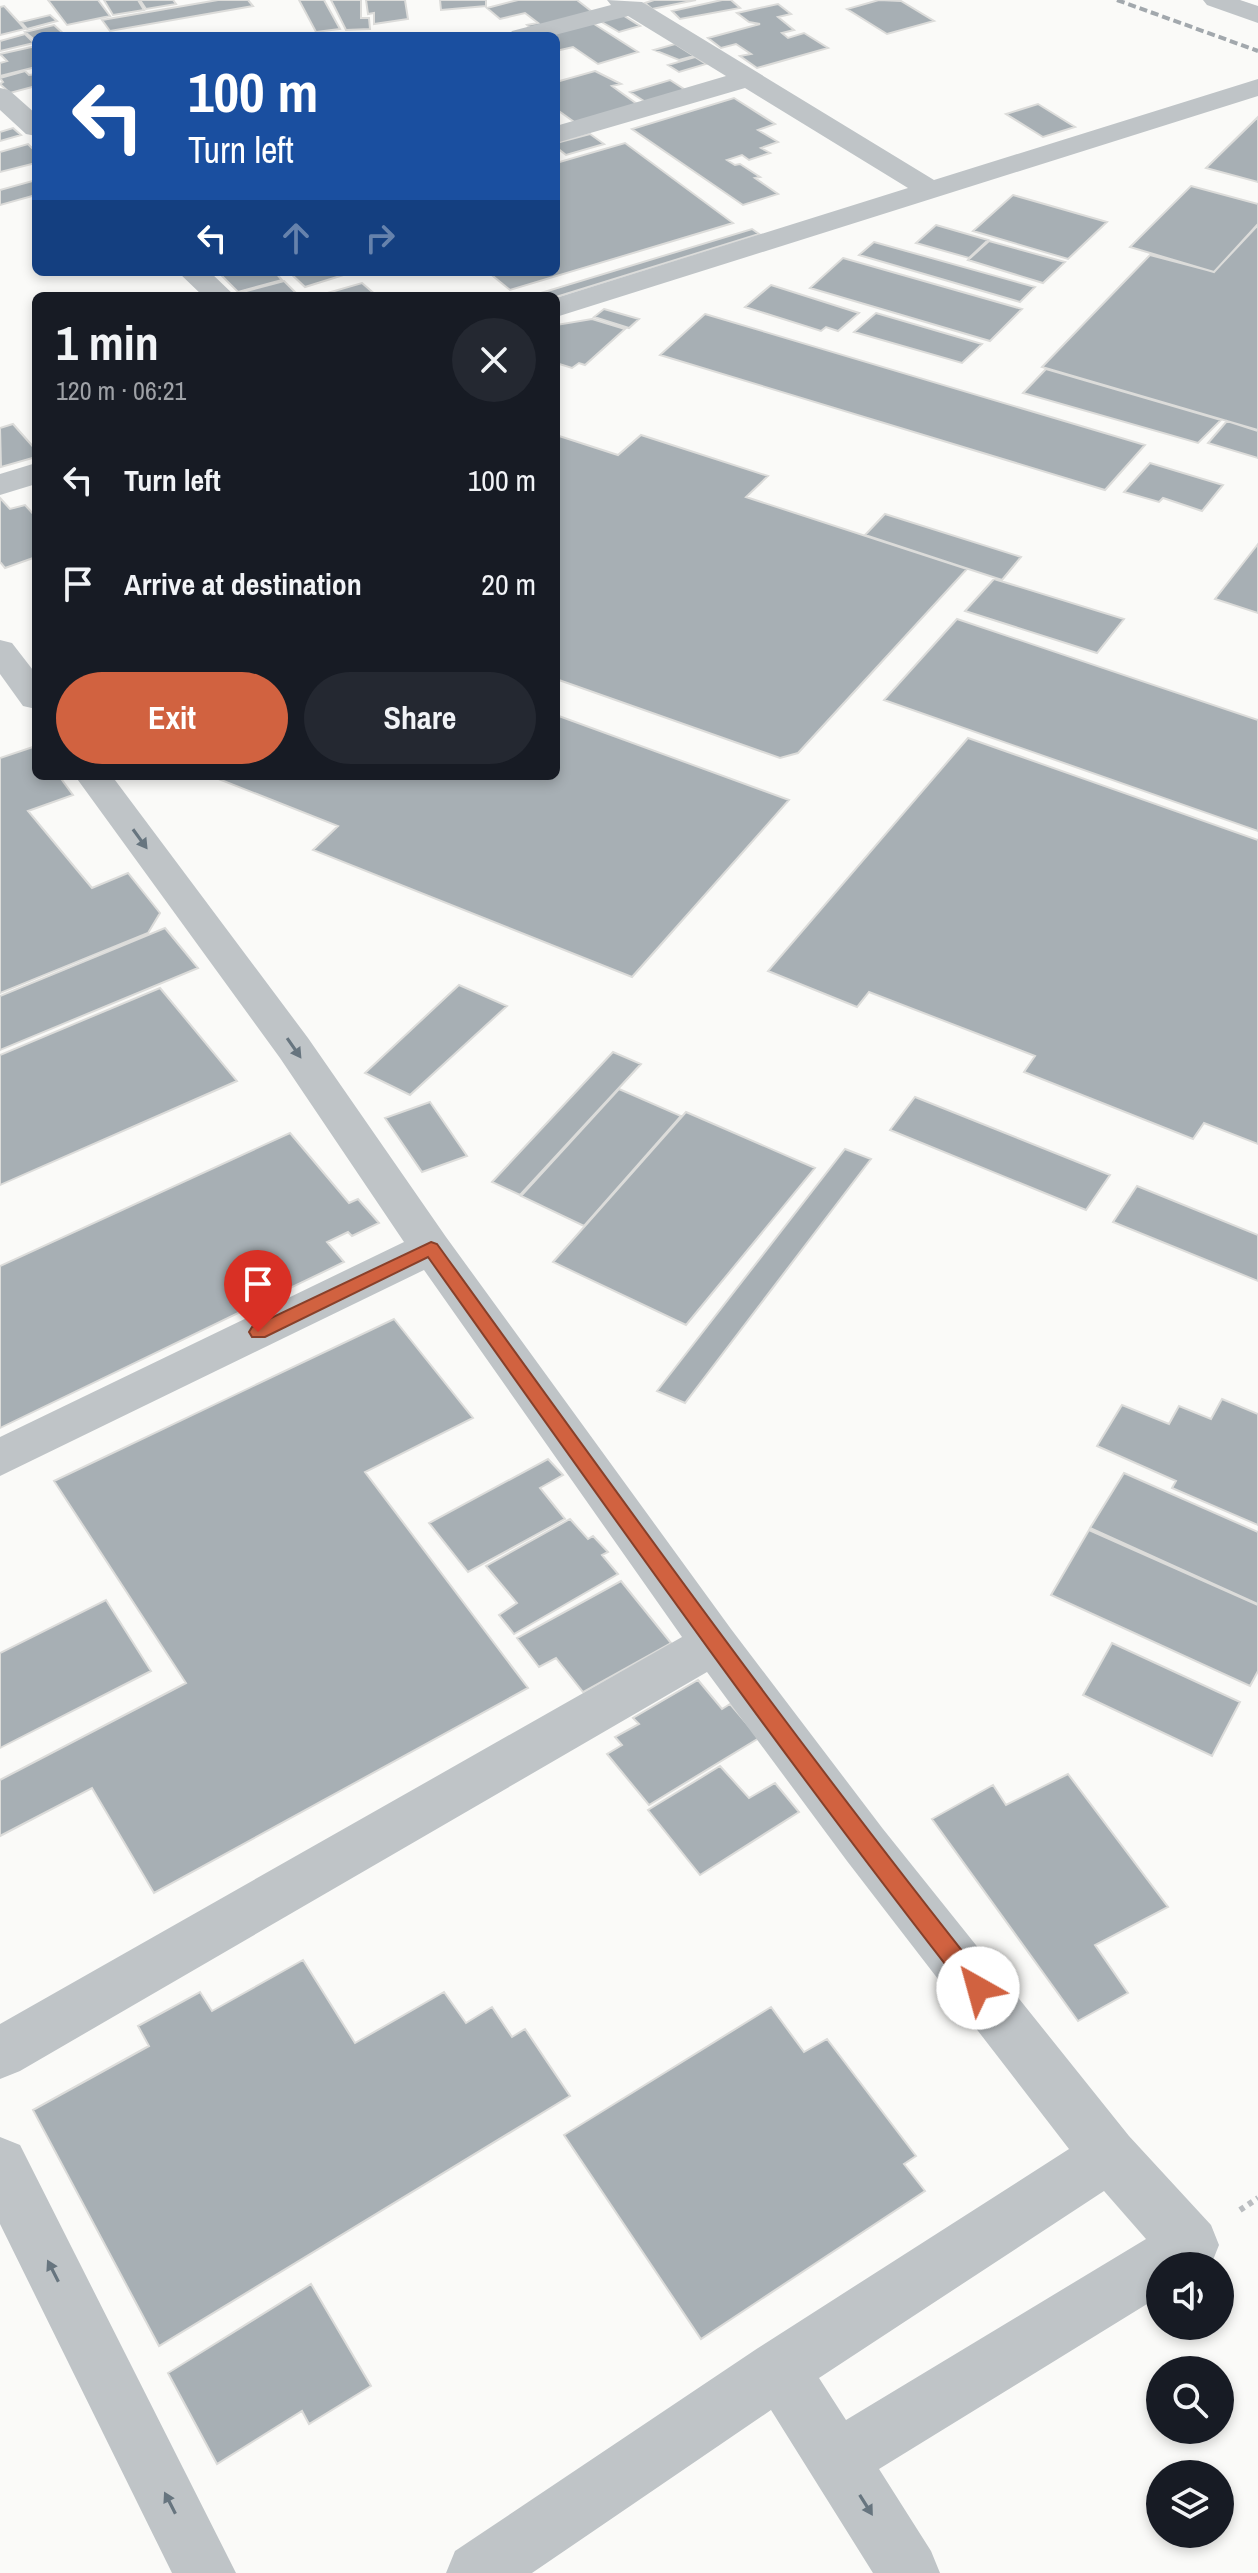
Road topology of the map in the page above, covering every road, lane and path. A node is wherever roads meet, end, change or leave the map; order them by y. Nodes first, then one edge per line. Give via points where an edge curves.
1 (1216, 0) edge
2 (627, 4) edge
3 (1258, 15) edge
4 (534, 32) edge
5 (749, 78) junction
6 (1258, 87) edge
7 (0, 96) edge
8 (32, 124) edge
9 (560, 134) edge
10 (929, 189) junction
11 (198, 276) edge
12 (216, 292) edge
13 (560, 307) edge
14 (32, 474) edge
15 (0, 485) edge
16 (0, 650) edge
17 (32, 693) edge
18 (96, 780) edge
19 (431, 1248) junction
20 (0, 1458) edge
21 (714, 1643) junction
22 (0, 2053) edge
23 (1109, 2155) junction
24 (0, 2164) edge
25 (779, 2369) junction
26 (837, 2460) junction
27 (205, 2573) edge
28 (477, 2573) edge
29 (909, 2573) edge

1 - 3 street
2 - 4 street
2 - 5 street
5 - 9 street
5 - 10 street
6 - 10 street
7 - 8 street
10 - 13 street
11 - 12 street
14 - 15 street
16 - 17 street
18 -> 19 street via 294,1048
19 - 20 street
19 - 21 street
21 - 22 street
21 - 23 street
23 - 25 street
23 - 26 street via 1190,2245
27 -> 24 street
25 - 26 street
25 - 28 street
26 -> 29 street

